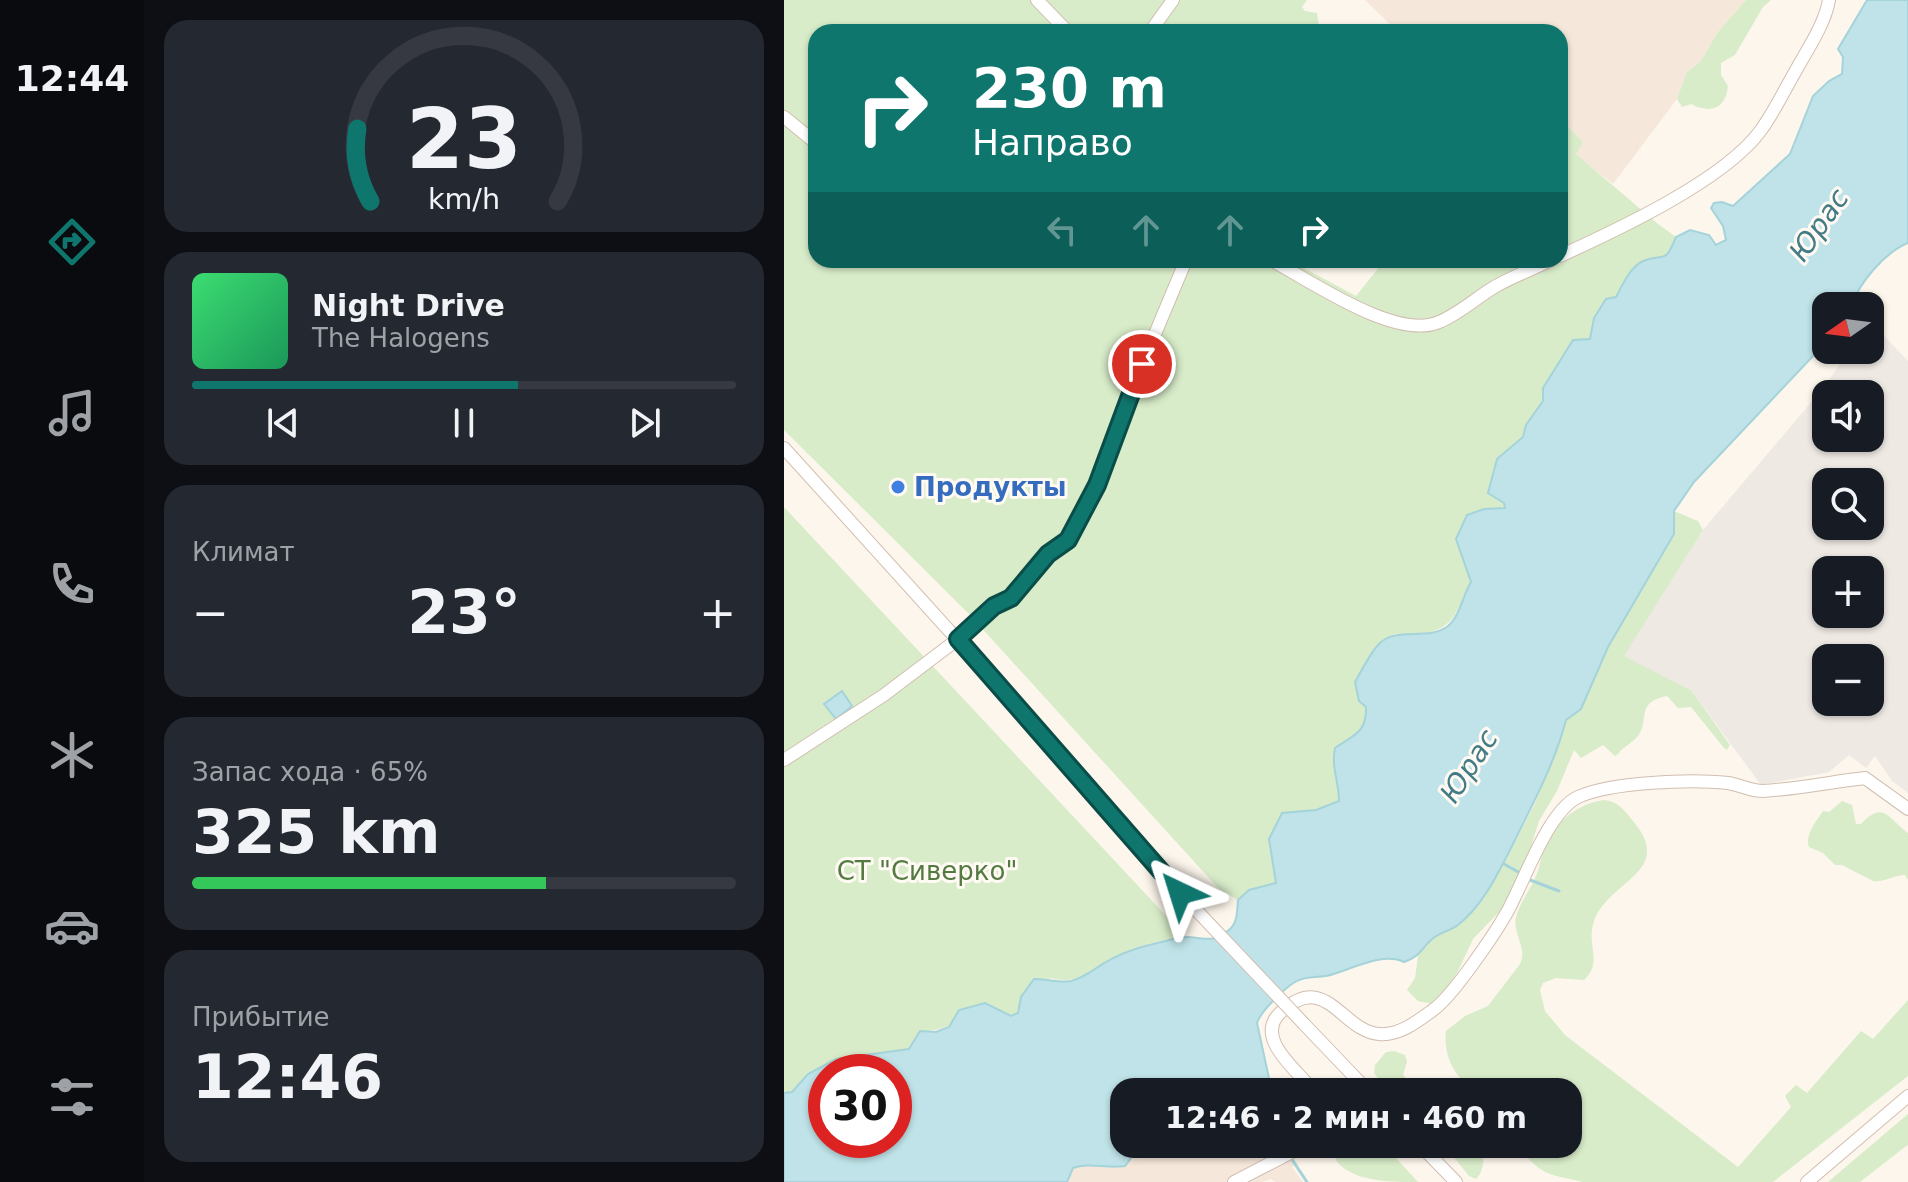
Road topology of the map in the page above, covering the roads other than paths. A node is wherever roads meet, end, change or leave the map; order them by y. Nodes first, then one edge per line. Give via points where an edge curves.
1 (1037, 0) edge
2 (1173, 0) edge
3 (1829, 0) edge
4 (1060, 24) edge
5 (1156, 24) edge
6 (784, 117) edge
7 (808, 136) edge
8 (1568, 252) edge
9 (1183, 268) edge
10 (1286, 268) edge
11 (1534, 268) edge
12 (784, 448) edge
13 (958, 639) junction
14 (784, 760) edge
15 (1908, 809) edge
16 (1302, 1078) edge
17 (1356, 1078) edge
18 (1908, 1096) edge
19 (1278, 1158) edge
20 (1433, 1158) edge
21 (1234, 1182) edge
22 (1456, 1182) edge
23 (1807, 1182) edge

1 - 4 street
2 - 5 street
3 - 8 street via 1761,131 1714,173
6 - 7 street
9 - 13 street via 1104,469 1068,540 1048,554 1011,598 994,606
10 - 11 street via 1394,324 1426,326
12 - 13 street
13 - 14 street
13 - 17 street, bridge via 1181,895
15 - 16 street via 1865,778 1759,791 1677,781 1577,798 1562,808 1548,829 1506,915 1438,1007 1390,1034 1376,1034 1314,997 1291,1002 1274,1018 1276,1048
18 - 23 street
19 - 21 street
20 - 22 street

